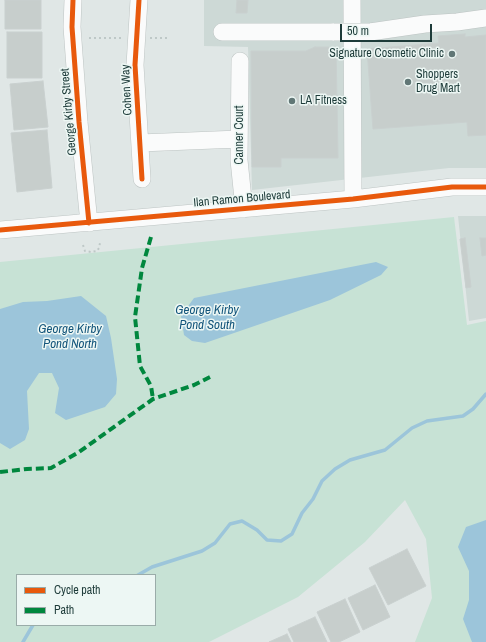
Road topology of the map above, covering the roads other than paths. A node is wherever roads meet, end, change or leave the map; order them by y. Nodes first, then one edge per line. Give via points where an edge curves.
1 (73, 0) edge
2 (139, 0) edge
3 (352, 0) edge
4 (486, 18) edge
5 (222, 32) dead end
6 (240, 60) dead end
7 (239, 139) junction
8 (140, 143) junction
9 (142, 179) dead end
10 (486, 187) edge
11 (354, 199) junction
12 (244, 209) junction
13 (89, 223) junction
14 (0, 230) edge

1 - 13 street, George Kirby Street via 72,27
2 - 8 street, Cohen Way via 135,65
3 - 11 street
4 - 5 street, bridge via 370,32
6 - 7 street, Canner Court
7 - 8 street
7 - 12 street, Canner Court
8 - 9 street, Cohen Way
10 - 11 street, Ilan Ramon Boulevard via 452,187
11 - 12 street, Ilan Ramon Boulevard
12 - 13 street, Ilan Ramon Boulevard
13 - 14 street, Ilan Ramon Boulevard

